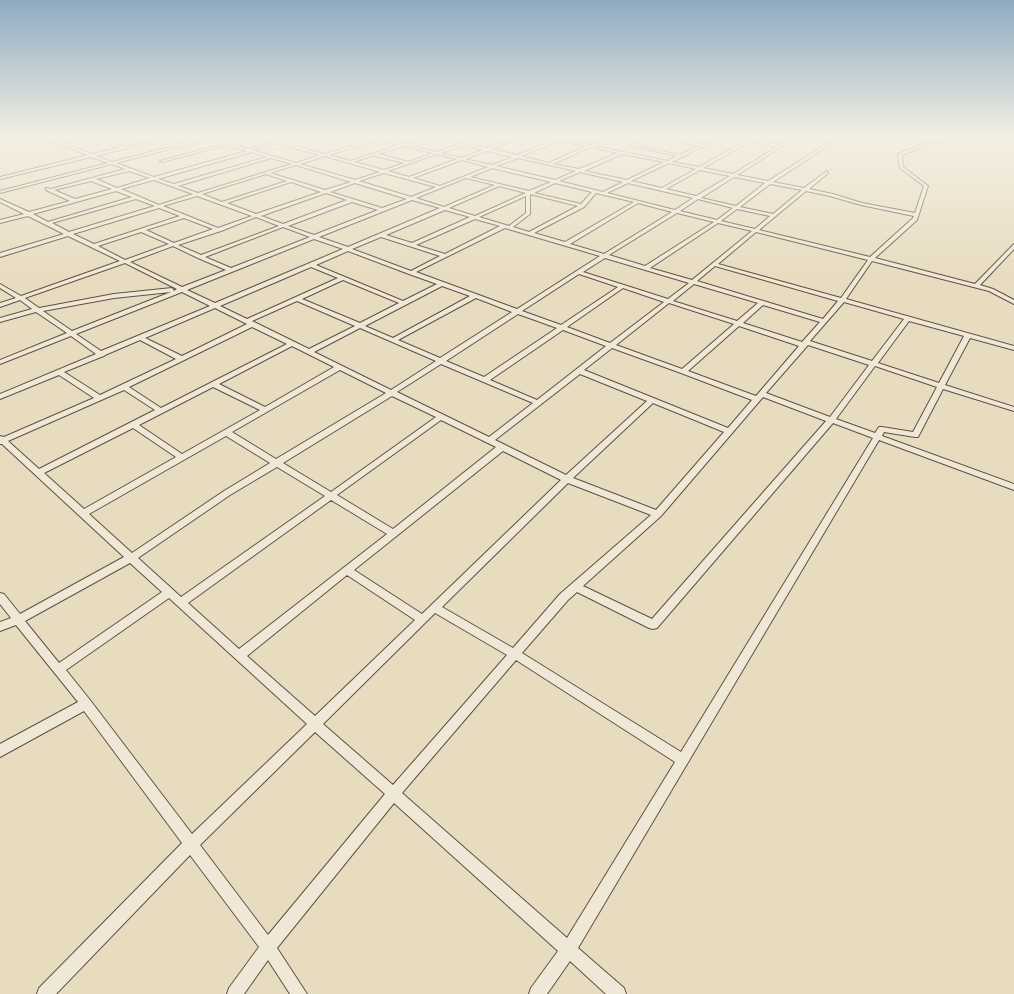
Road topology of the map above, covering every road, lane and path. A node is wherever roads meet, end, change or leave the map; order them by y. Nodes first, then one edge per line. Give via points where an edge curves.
1 (33, 183) edge
2 (34, 183) edge
3 (74, 183) edge
4 (101, 183) edge
5 (138, 183) edge
6 (170, 183) edge
7 (180, 183) edge
8 (231, 183) edge
9 (284, 183) edge
10 (299, 183) edge
11 (351, 183) edge
12 (360, 183) edge
13 (428, 183) edge
14 (450, 183) edge
15 (493, 183) edge
16 (549, 183) edge
17 (558, 183) edge
18 (623, 183) edge
19 (632, 183) edge
20 (673, 183) edge
21 (722, 183) edge
22 (768, 183) edge
23 (770, 183) edge
24 (814, 183) edge
25 (923, 183) edge
26 (174, 185) junction
27 (499, 185) junction
28 (440, 187) junction
29 (50, 190) junction
30 (117, 190) junction
31 (662, 190) junction
32 (806, 190) junction
33 (0, 192) edge
34 (326, 192) junction
35 (594, 192) junction
36 (528, 193) junction
37 (198, 194) junction
38 (602, 194) junction
39 (137, 197) junction
40 (411, 199) junction
41 (698, 199) junction
42 (0, 200) edge
43 (352, 200) junction
44 (75, 201) junction
45 (223, 203) junction
46 (636, 203) junction
47 (159, 206) junction
48 (582, 206) junction
49 (446, 208) junction
50 (736, 208) junction
51 (383, 210) junction
52 (676, 213) junction
53 (29, 214) junction
54 (916, 215) junction
55 (185, 216) junction
56 (258, 216) junction
57 (474, 216) junction
58 (775, 216) junction
59 (0, 222) edge
60 (717, 222) junction
61 (48, 223) junction
62 (284, 226) junction
63 (508, 226) junction
64 (141, 230) junction
65 (219, 230) junction
66 (757, 232) junction
67 (68, 233) junction
68 (530, 233) junction
69 (381, 235) junction
70 (315, 237) junction
71 (566, 244) junction
72 (175, 245) junction
73 (412, 245) junction
74 (93, 246) junction
75 (1014, 246) edge
76 (347, 249) junction
77 (0, 254) edge
78 (445, 256) junction
79 (605, 256) junction
80 (200, 257) junction
81 (871, 259) junction
82 (126, 262) junction
83 (716, 264) junction
84 (311, 265) junction
85 (646, 268) junction
86 (230, 270) junction
87 (580, 272) junction
88 (411, 273) junction
89 (343, 278) junction
90 (693, 282) junction
91 (441, 284) junction
92 (0, 286) edge
93 (623, 286) junction
94 (976, 286) junction
95 (182, 290) junction
96 (991, 290) junction
97 (475, 296) junction
98 (1014, 296) edge
99 (21, 298) junction
100 (298, 299) junction
101 (843, 299) junction
102 (670, 300) junction
103 (1014, 302) edge
104 (403, 303) junction
105 (762, 303) junction
106 (0, 305) edge
107 (217, 306) junction
108 (38, 310) junction
109 (516, 312) junction
110 (908, 318) junction
111 (0, 320) edge
112 (824, 321) junction
113 (250, 323) junction
114 (739, 323) junction
115 (360, 326) junction
116 (561, 328) junction
117 (72, 334) junction
118 (968, 334) junction
119 (141, 338) junction
120 (393, 340) junction
121 (292, 344) junction
122 (805, 344) junction
123 (611, 346) junction
124 (1014, 348) edge
125 (309, 352) junction
126 (102, 355) junction
127 (182, 359) junction
128 (441, 361) junction
129 (0, 362) edge
130 (873, 364) junction
131 (340, 367) junction
132 (579, 371) junction
133 (683, 372) junction
134 (61, 373) junction
135 (485, 380) junction
136 (213, 384) junction
137 (941, 386) junction
138 (124, 387) junction
139 (391, 393) junction
140 (0, 397) edge
141 (759, 397) junction
142 (100, 398) junction
143 (652, 400) junction
144 (538, 403) junction
145 (1014, 409) edge
146 (266, 410) junction
147 (161, 411) junction
148 (440, 417) junction
149 (831, 420) junction
150 (134, 424) junction
151 (729, 431) junction
152 (227, 432) junction
153 (877, 437) junction
154 (1, 440) edge
155 (489, 441) junction
156 (502, 447) junction
157 (182, 458) junction
158 (276, 463) junction
159 (38, 473) junction
160 (567, 480) junction
161 (1014, 486) edge
162 (331, 496) junction
163 (83, 514) junction
164 (658, 514) junction
165 (393, 533) junction
166 (131, 558) junction
167 (348, 570) junction
168 (576, 588) junction
169 (169, 593) junction
170 (0, 597) edge
171 (181, 603) junction
172 (435, 608) junction
173 (19, 619) junction
174 (423, 620) junction
175 (0, 627) edge
176 (515, 654) junction
177 (239, 656) junction
178 (59, 670) junction
179 (86, 704) junction
180 (315, 724) junction
181 (0, 751) edge
182 (682, 760) junction
183 (394, 794) junction
184 (191, 844) junction
185 (268, 946) junction
186 (569, 949) junction
187 (45, 994) edge
188 (235, 994) edge
189 (300, 994) edge
190 (537, 994) edge
191 (618, 994) edge

1 - 33 street
2 - 29 street
3 - 29 street
4 - 30 street
5 - 30 street
6 - 26 street
7 - 26 street
8 - 37 street
9 - 45 street
10 - 34 street
11 - 34 street
12 - 40 street
13 - 28 street
14 - 28 street
15 - 27 street
16 - 36 street
17 - 35 street
18 - 38 street
19 - 31 street
20 - 31 street
21 - 41 street
22 - 50 street
23 - 32 street
24 - 32 street
25 - 54 street via 926,186
26 - 37 street
27 - 36 street
27 - 49 street
28 - 40 street
29 - 44 street
30 - 39 street
30 - 44 street
31 - 41 street
32 - 54 street
32 - 58 street
34 - 43 street
34 - 56 street
35 - 38 street
35 - 48 street
36 - 48 street
36 - 57 street
36 - 63 street via 528,214
37 - 45 street
37 - 47 street
38 - 46 street
39 - 47 street
39 - 61 street
40 - 49 street
40 - 51 street
41 - 50 street
41 - 52 street
42 - 53 street
43 - 51 street
43 - 62 street
44 - 53 street
45 - 56 street
46 - 52 street
46 - 71 street
47 - 55 street
47 - 67 street
48 - 68 street
49 - 57 street
49 - 69 street
50 - 58 street
50 - 60 street
51 - 70 street
52 - 60 street
52 - 79 street
53 - 59 street
53 - 61 street
54 - 81 street
55 - 64 street
55 - 65 street
56 - 62 street
56 - 65 street
57 - 63 street
57 - 73 street
58 - 66 street
60 - 66 street
60 - 85 street
61 - 67 street
62 - 70 street
62 - 80 street
63 - 68 street
63 - 78 street
64 - 72 street
64 - 74 street
65 - 72 street
66 - 81 street
66 - 83 street
67 - 74 street
67 - 77 street
68 - 71 street
69 - 73 street
69 - 76 street
70 - 76 street
70 - 86 street
71 - 79 street
72 - 80 street
72 - 82 street
73 - 78 street
74 - 82 street
75 - 94 street
76 - 84 street
76 - 88 street
78 - 88 street
79 - 85 street
79 - 87 street
80 - 86 street
81 - 94 street
81 - 101 street
82 - 95 street
82 - 99 street
83 - 90 street
83 - 101 street
84 - 89 street
84 - 107 street
85 - 90 street
86 - 95 street
87 - 93 street
87 - 109 street
88 - 91 street
89 - 100 street
89 - 104 street
90 - 102 street
90 - 105 street
91 - 97 street
91 - 104 street
92 - 99 street
93 - 102 street
93 - 116 street
94 - 96 street
95 - 107 street
95 - 108 street via 114,296
95 - 117 street
96 - 98 street
96 - 103 street
97 - 109 street
97 - 120 street
99 - 106 street
99 - 108 street
100 - 113 street
100 - 115 street
101 - 110 street
101 - 112 street
102 - 114 street
102 - 123 street
104 - 115 street
105 - 112 street
105 - 114 street
107 - 113 street
107 - 119 street
108 - 111 street
108 - 117 street
109 - 116 street
109 - 128 street
110 - 118 street
110 - 130 street
112 - 122 street
113 - 121 street
113 - 127 street
114 - 122 street
114 - 133 street
115 - 120 street
115 - 125 street
116 - 123 street
116 - 135 street
117 - 126 street
117 - 129 street
118 - 124 street
118 - 137 street
119 - 126 street
119 - 127 street
120 - 128 street
121 - 125 street
121 - 136 street
122 - 130 street
122 - 141 street
123 - 132 street
123 - 133 street
125 - 131 street
126 - 134 street
127 - 138 street
128 - 135 street
128 - 139 street
130 - 137 street
130 - 149 street
131 - 139 street
131 - 146 street
132 - 143 street
132 - 144 street
133 - 141 street
134 - 140 street
134 - 142 street
135 - 144 street
136 - 146 street
136 - 147 street
137 - 145 street
137 - 153 street via 915,435 882,429
138 - 142 street
138 - 147 street
139 - 148 street
139 - 158 street
141 - 149 street
141 - 151 street
142 - 154 street
143 - 151 street
143 - 160 street
144 - 155 street
146 - 152 street
147 - 150 street
148 - 155 street
148 - 162 street
149 - 153 street
149 - 168 street via 653,625
150 - 157 street
150 - 159 street
151 - 164 street
152 - 157 street
152 - 158 street
153 - 161 street
153 - 182 street
154 - 159 street
155 - 156 street
156 - 160 street
156 - 165 street
157 - 163 street
158 - 162 street
158 - 166 street via 227,492
159 - 163 street
160 - 164 street
160 - 172 street
162 - 165 street
162 - 171 street
163 - 166 street
164 - 168 street
165 - 167 street
166 - 169 street
166 - 173 street
167 - 174 street
167 - 177 street
168 - 176 street via 564,597
169 - 171 street
169 - 178 street
170 - 173 street
171 - 177 street
172 - 174 street
172 - 176 street
173 - 175 street
173 - 178 street
174 - 180 street
176 - 182 street
176 - 183 street
177 - 180 street
178 - 179 street
179 - 181 street
179 - 184 street
180 - 183 street
180 - 184 street
182 - 186 street
183 - 185 street
183 - 186 street
184 - 185 street
184 - 187 street
185 - 188 street
185 - 189 street
186 - 190 street
186 - 191 street

